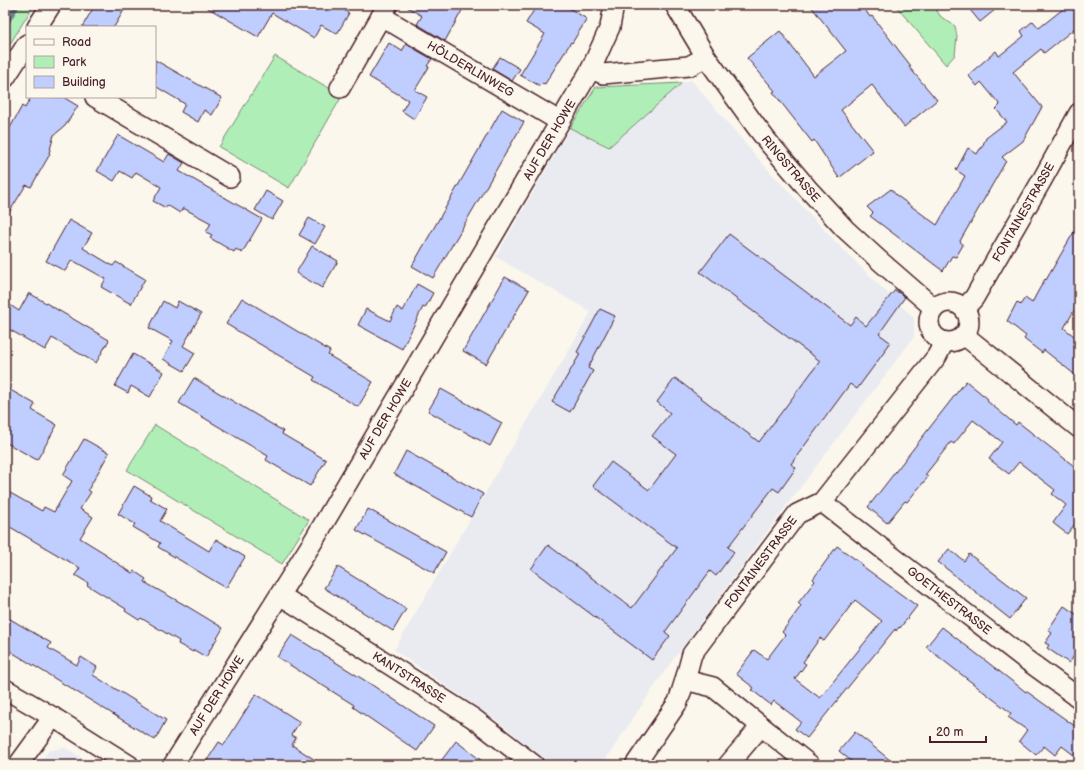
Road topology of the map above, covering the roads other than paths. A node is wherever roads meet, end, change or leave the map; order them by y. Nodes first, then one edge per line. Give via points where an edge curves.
1 (51, 5) edge
2 (614, 5) edge
3 (675, 5) edge
4 (384, 10) edge
5 (38, 26) edge
6 (25, 51) edge
7 (706, 56) junction
8 (591, 69) junction
9 (5, 78) edge
10 (340, 88) dead end
11 (97, 98) edge
12 (1079, 114) edge
13 (560, 121) junction
14 (230, 177) dead end
15 (934, 308) junction
16 (964, 309) junction
17 (964, 335) junction
18 (944, 342) junction
19 (1079, 428) edge
20 (822, 502) junction
21 (280, 595) junction
22 (685, 680) junction
23 (5, 689) edge
24 (1079, 698) edge
25 (53, 717) junction
26 (761, 726) junction
27 (18, 765) edge
28 (129, 765) edge
29 (173, 765) edge
30 (534, 765) edge
31 (634, 765) edge
32 (728, 765) edge
33 (810, 765) edge

1 - 5 street
2 - 8 street, AUF DER HOWE via 610,27
3 - 7 street, RINGSTRASSE
4 - 10 street, HÖLDERLINWEG
4 - 13 street, HÖLDERLINWEG
6 - 9 street
7 - 8 street via 689,66 603,74
7 - 15 street, RINGSTRASSE via 768,142 808,189 880,261
8 - 13 street, AUF DER HOWE
11 - 14 street
12 - 16 street, FONTAINESTRASSE via 974,298
13 - 21 street, AUF DER HOWE via 406,386
15 - 16 street via 943,303 954,303
15 - 18 street via 929,318 929,328 935,337
16 - 17 street via 969,322
17 - 18 street via 959,340
17 - 19 street
18 - 20 street, FONTAINESTRASSE via 937,356
20 - 22 street, FONTAINESTRASSE via 798,514 692,654
20 - 24 street, GOETHESTRASSE
21 - 29 street, AUF DER HOWE
21 - 30 street, KANTSTRASSE via 473,718
22 - 26 street via 713,688
22 - 31 street, FONTAINESTRASSE via 678,702
23 - 25 street
25 - 27 street
25 - 28 street
26 - 32 street
26 - 33 street

